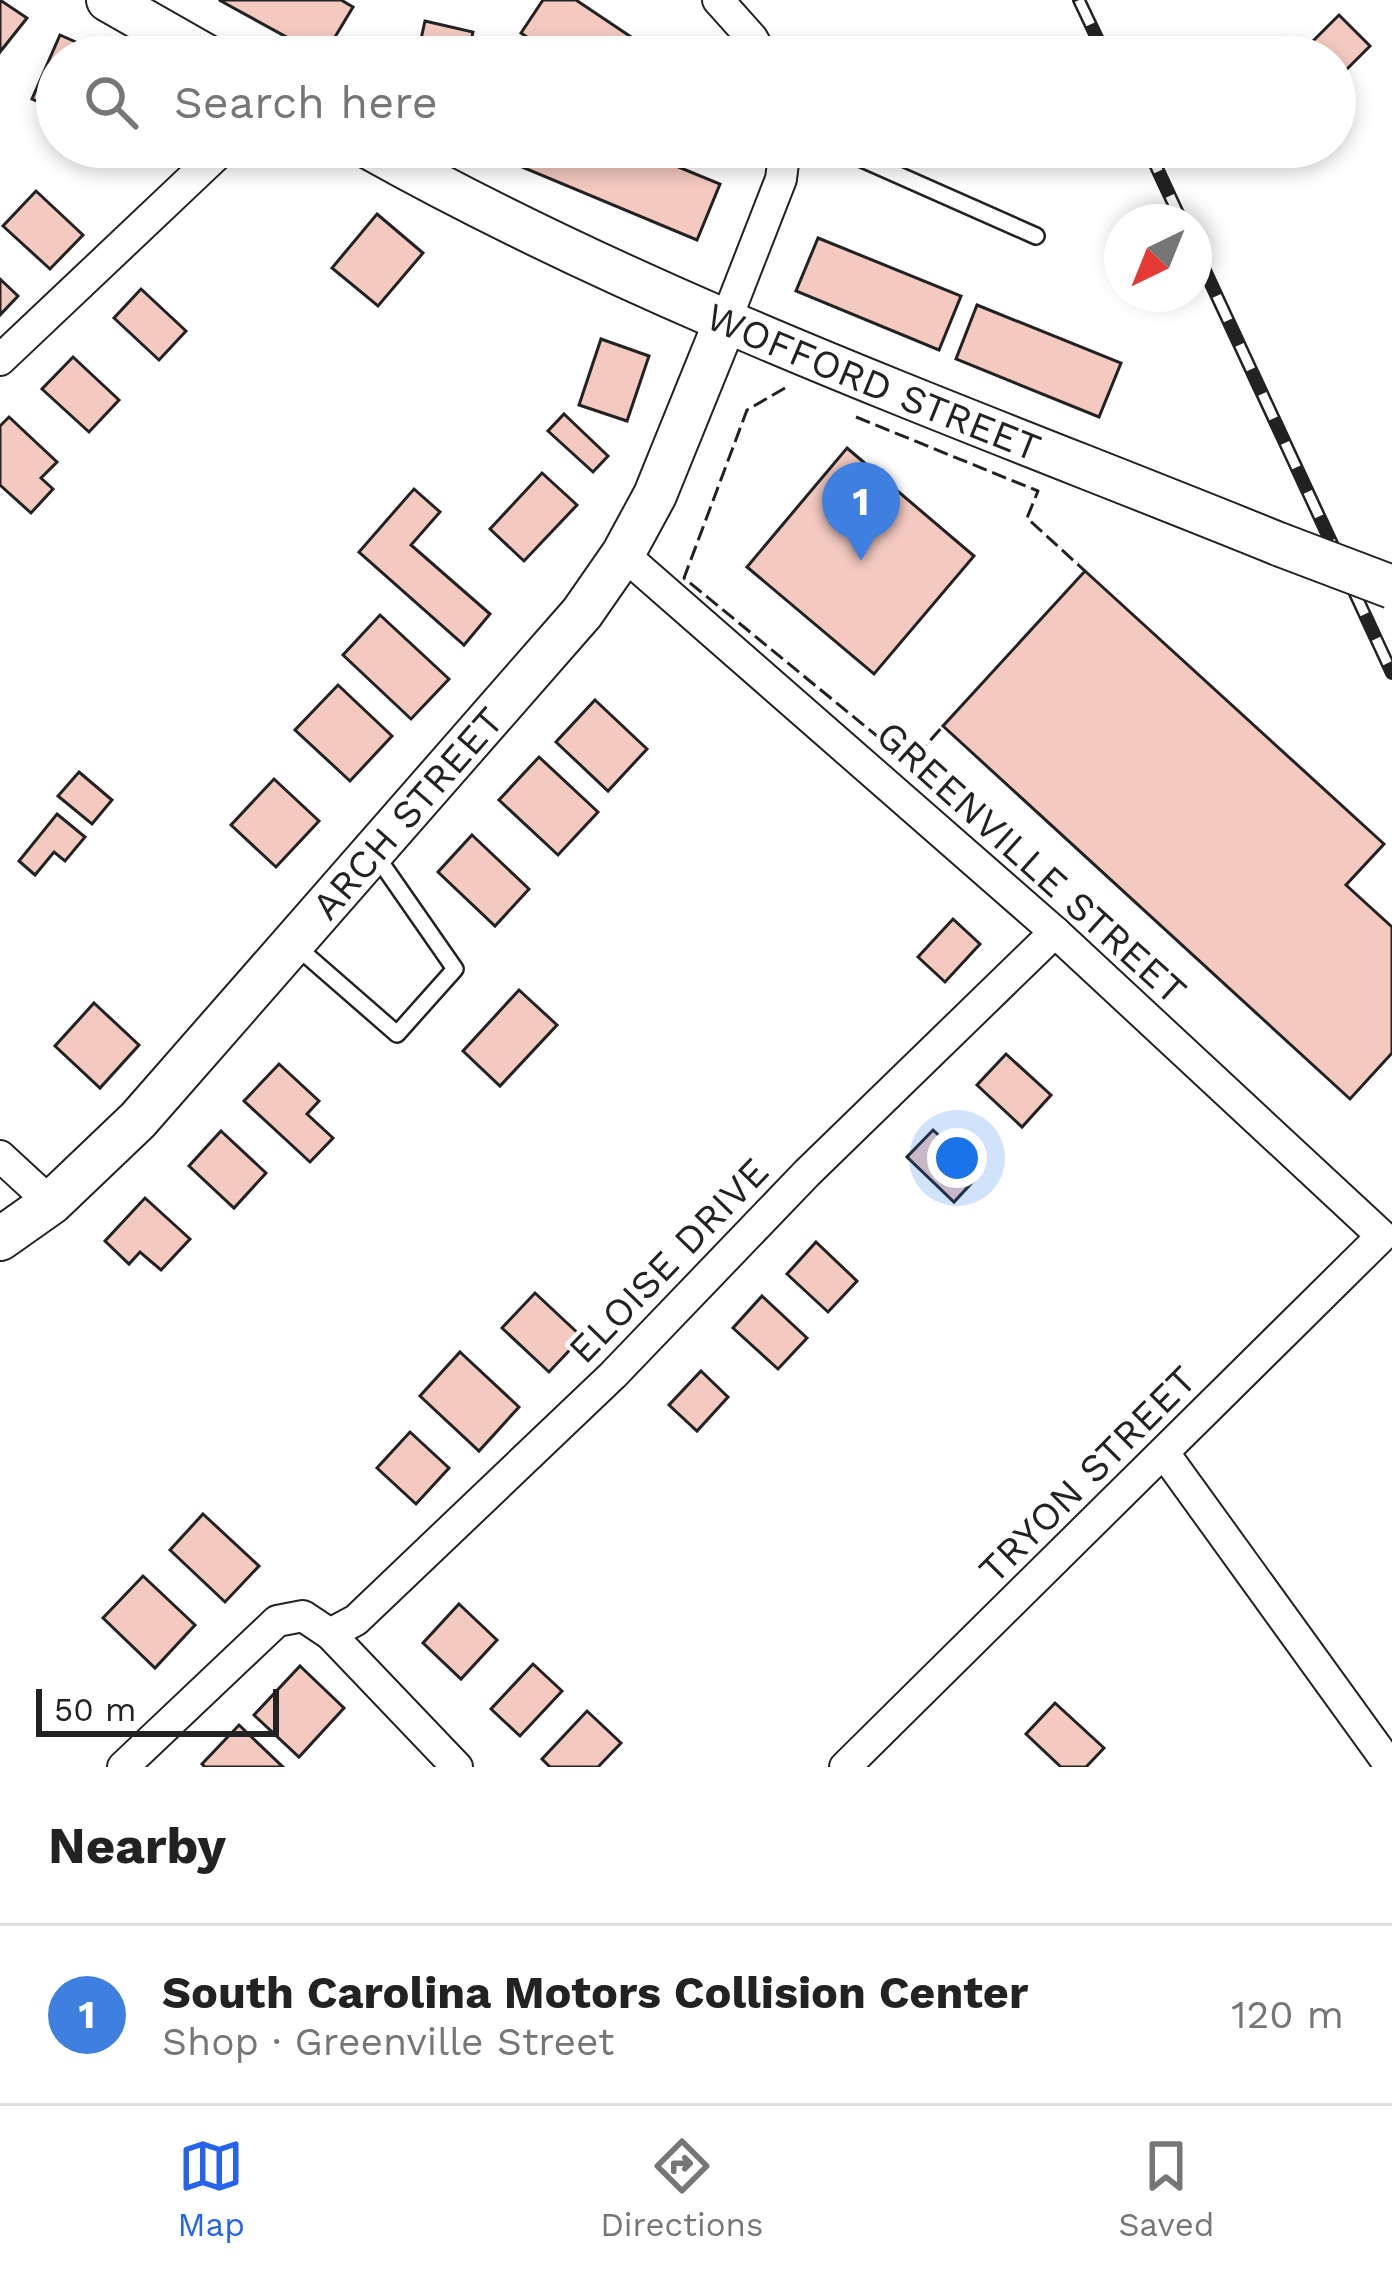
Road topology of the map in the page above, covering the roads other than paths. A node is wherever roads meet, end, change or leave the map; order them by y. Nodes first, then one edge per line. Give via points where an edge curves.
1 (108, 0) edge
2 (718, 0) edge
3 (171, 36) edge
4 (750, 36) edge
5 (203, 168) edge
6 (410, 168) edge
7 (782, 168) edge
8 (883, 168) edge
9 (1036, 236) dead end
10 (726, 320) junction
11 (0, 360) edge
12 (623, 554) junction
13 (1392, 587) edge
14 (373, 851) junction
15 (1055, 932) junction
16 (292, 942) junction
17 (0, 1156) edge
18 (51, 1203) junction
19 (1382, 1235) joint
20 (0, 1239) edge
21 (1164, 1453) junction
22 (330, 1634) junction
23 (123, 1767) edge
24 (457, 1767) edge
25 (845, 1767) edge
26 (1391, 1767) edge

1 - 3 street
2 - 4 street
5 - 11 street
6 - 10 street, WOFFORD STREET
7 - 10 street
8 - 9 lane
10 - 12 street, ARCH STREET
10 - 13 street, WOFFORD STREET, bridge
12 - 14 street, ARCH STREET via 582,613
12 - 15 street, GREENVILLE STREET
14 - 16 street, ARCH STREET
14 - 16 lane via 454,969 397,1034
15 - 19 street, GREENVILLE STREET
15 - 22 street, ELOISE DRIVE via 613,1375 356,1620
16 - 18 street, ARCH STREET via 138,1120
17 - 18 street
18 - 20 street, ARCH STREET
19 - 21 street, TRYON STREET
21 - 25 street, TRYON STREET
21 - 26 street
22 - 23 street via 303,1616 277,1621
22 - 24 street

